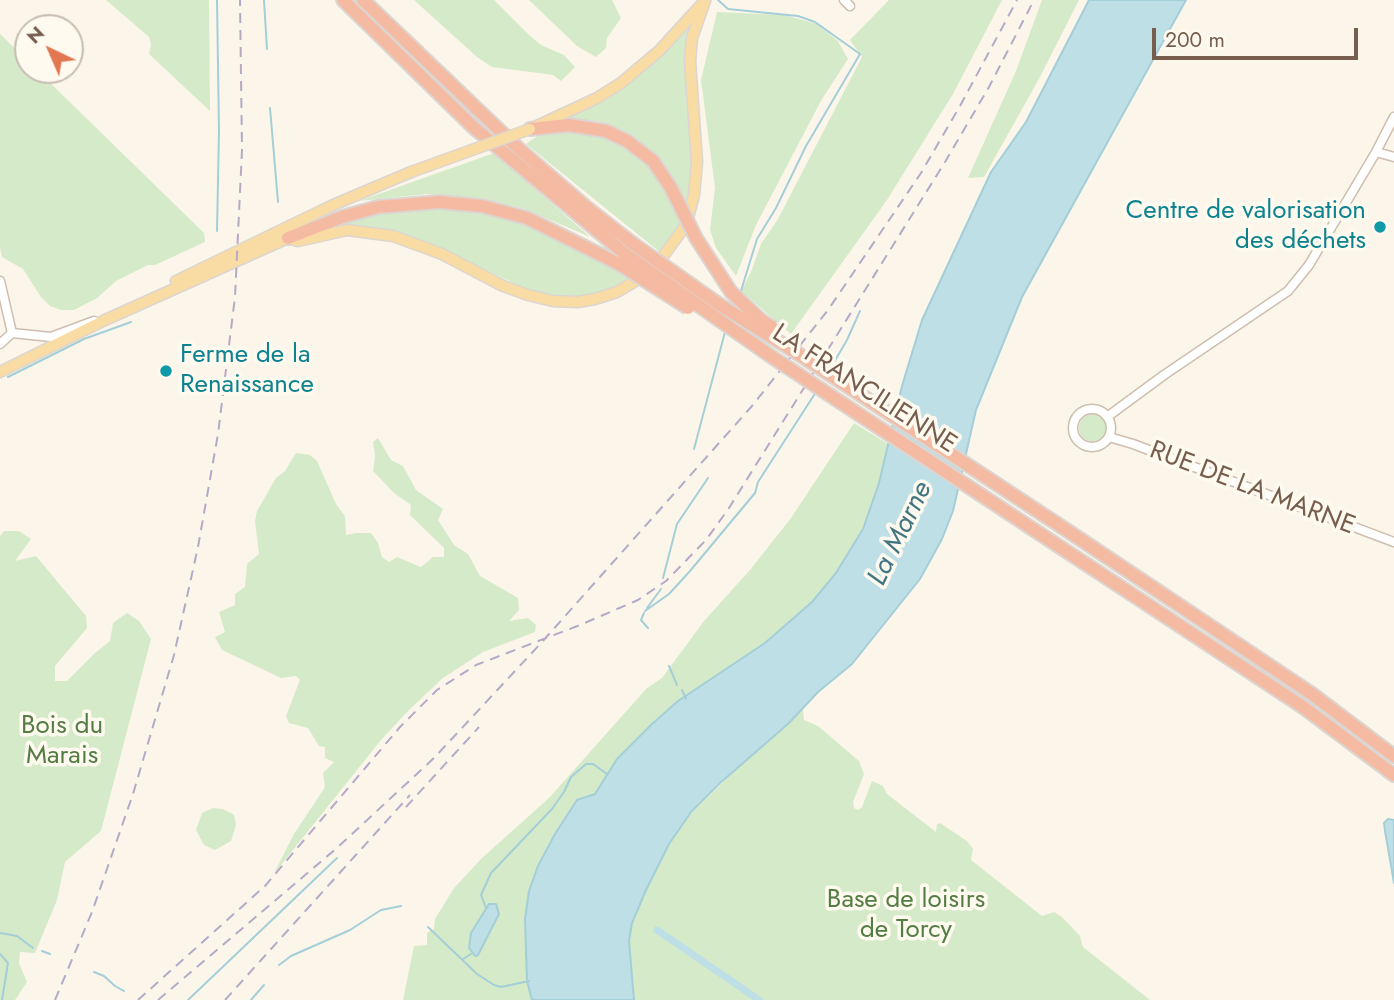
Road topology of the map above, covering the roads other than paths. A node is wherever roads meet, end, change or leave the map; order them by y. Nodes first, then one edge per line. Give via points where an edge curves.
1 (344, 0) edge
2 (363, 0) edge
3 (705, 0) edge
4 (1394, 117) edge
5 (530, 129) junction
6 (1376, 152) junction
7 (1394, 157) edge
8 (288, 238) junction
9 (625, 254) junction
10 (0, 281) edge
11 (100, 318) junction
12 (12, 333) junction
13 (0, 344) edge
14 (794, 351) junction
15 (0, 372) edge
16 (1107, 417) junction
17 (1109, 437) junction
18 (1394, 542) edge
19 (1394, 756) edge
20 (1394, 775) edge

1 - 9 highway, LA FRANCILIENNE via 472,126
2 - 9 highway, LA FRANCILIENNE via 586,207
3 - 5 main road via 660,50 621,83
3 - 8 main road via 692,38 690,61 697,162 694,195 679,236 655,268 636,282 595,299 553,301 503,286 442,254 393,236 347,230 298,241
4 - 6 street
5 - 11 main road, bridge via 411,172 322,211
5 - 14 highway, bridge via 569,125 606,131 641,150 671,188 731,292 786,336
6 - 7 street
6 - 16 street via 1309,265 1288,291
8 - 9 highway via 378,207 439,201 527,218
8 - 15 main road
9 - 14 highway, LA FRANCILIENNE, bridge via 710,298
9 - 20 highway, LA FRANCILIENNE, bridge via 725,326 1291,699
10 - 12 street
11 - 12 street via 51,337
11 - 15 main road
12 - 13 street
14 - 19 highway, LA FRANCILIENNE, bridge via 1312,694
16 - 17 street
16 - 17 street via 1097,410 1084,411 1073,427 1077,440 1087,447 1100,446
17 - 18 street, RUE DE LA MARNE

